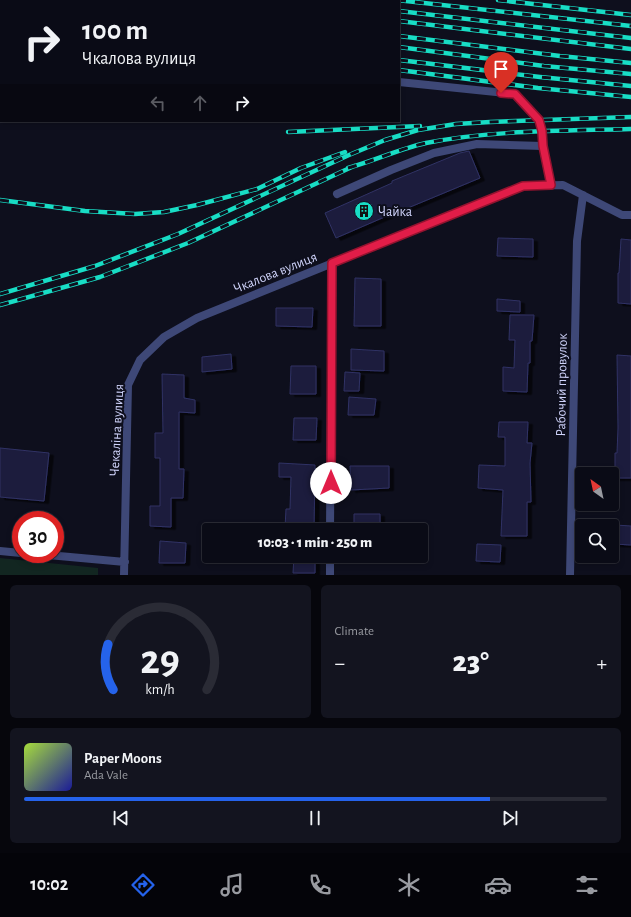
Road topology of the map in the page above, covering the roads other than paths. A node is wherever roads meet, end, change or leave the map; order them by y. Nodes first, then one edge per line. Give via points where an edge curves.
1 (400, 82) edge
2 (543, 146) junction
3 (551, 185) junction
4 (337, 194) dead end
5 (583, 195) junction
6 (631, 215) edge
7 (332, 263) junction
8 (197, 318) joint
9 (330, 523) edge
10 (0, 551) edge
11 (12, 552) edge
12 (64, 556) edge
13 (125, 562) junction
14 (330, 563) edge
15 (124, 575) edge
16 (330, 575) edge
17 (570, 575) edge

1 - 2 street via 515,94 539,120
2 - 3 street
2 - 4 street via 477,144 434,153
3 - 5 street, Чкалова вулиця via 563,185
3 - 7 street, Чкалова вулиця via 523,186
5 - 6 street, Чкалова вулиця via 622,215
5 - 17 street, Рабочий провулок via 577,241
7 - 8 street, Чкалова вулиця
7 - 9 street
8 - 13 street, Чекаліна вулиця via 164,337 140,360 128,385
10 - 11 street
12 - 13 street
13 - 15 street, Чекаліна вулиця
14 - 16 street

